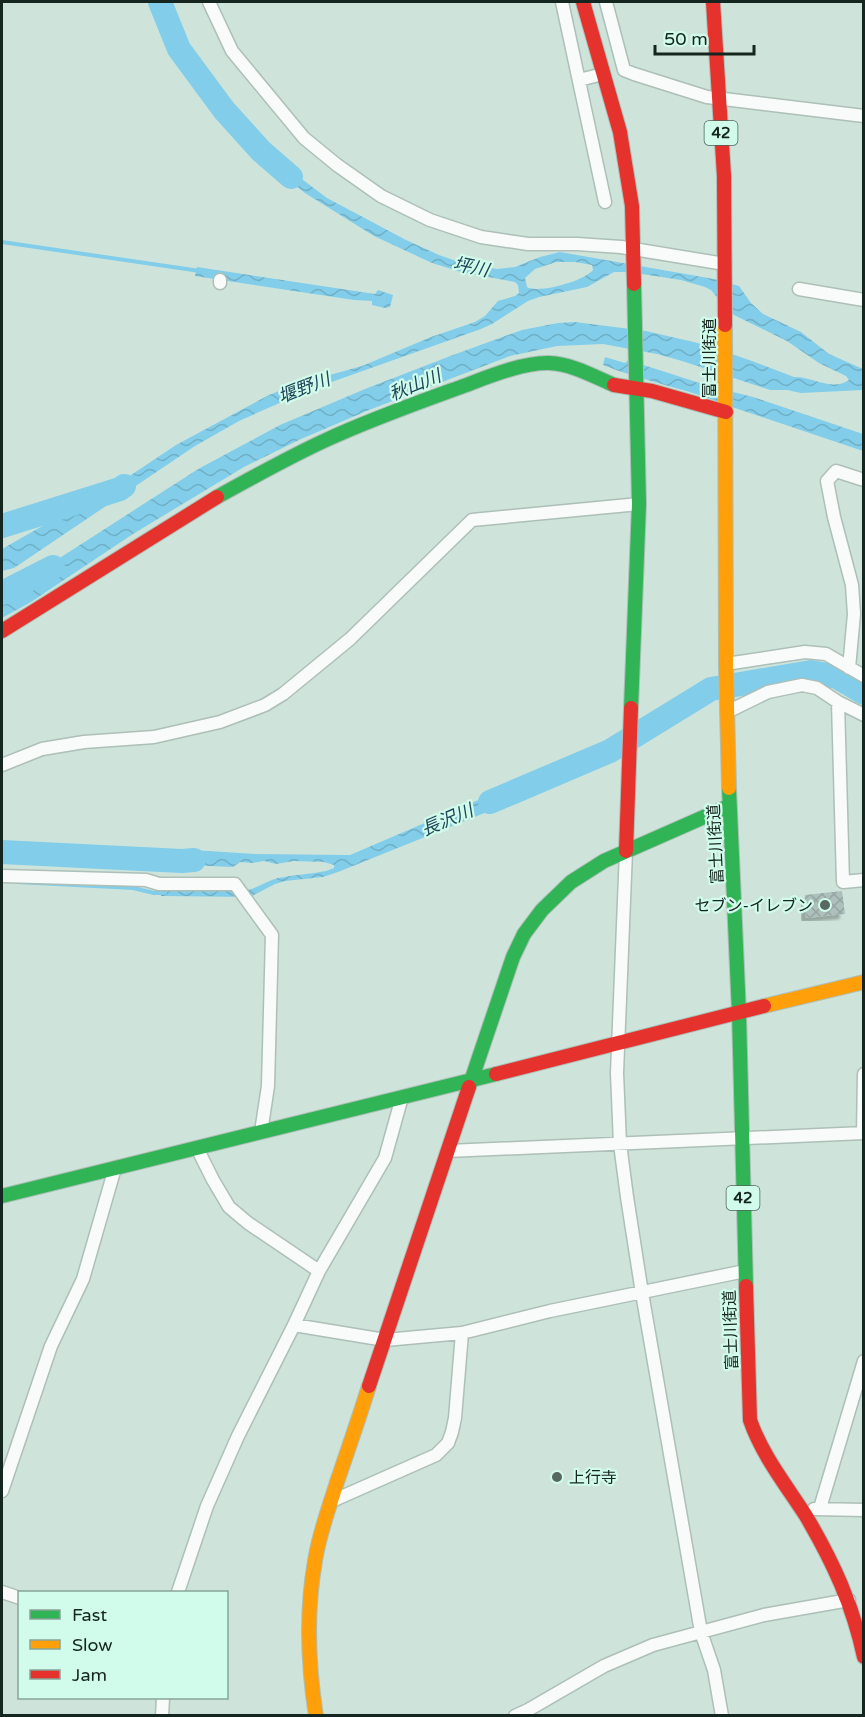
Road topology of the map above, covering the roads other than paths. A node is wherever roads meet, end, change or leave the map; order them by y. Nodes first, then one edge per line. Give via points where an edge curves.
1 (209, 2) edge
2 (562, 2) edge
3 (583, 2) edge
4 (606, 2) edge
5 (713, 2) edge
6 (595, 76) dead end
7 (579, 80) junction
8 (718, 98) junction
9 (864, 116) edge
10 (605, 202) dead end
11 (634, 250) junction
12 (725, 264) junction
13 (799, 289) dead end
14 (864, 300) edge
15 (636, 384) junction
16 (726, 408) junction
17 (864, 480) edge
18 (639, 504) junction
19 (2, 631) edge
20 (726, 665) junction
21 (849, 668) junction
22 (864, 676) edge
23 (838, 702) junction
24 (727, 711) junction
25 (864, 715) edge
26 (2, 765) edge
27 (729, 806) junction
28 (626, 851) junction
29 (2, 876) edge
30 (864, 880) edge
31 (864, 982) edge
32 (739, 1013) junction
33 (618, 1042) junction
34 (864, 1074) edge
35 (472, 1080) junction
36 (402, 1097) junction
37 (261, 1132) junction
38 (863, 1133) edge
39 (742, 1138) junction
40 (620, 1144) junction
41 (197, 1148) junction
42 (448, 1151) junction
43 (115, 1168) junction
44 (2, 1196) edge
45 (319, 1271) junction
46 (745, 1271) junction
47 (642, 1293) junction
48 (294, 1325) junction
49 (462, 1333) junction
50 (385, 1340) junction
51 (864, 1361) edge
52 (2, 1491) edge
53 (332, 1501) junction
54 (820, 1508) junction
55 (801, 1510) junction
56 (864, 1510) edge
57 (179, 1591) edge
58 (2, 1592) edge
59 (18, 1598) edge
60 (849, 1600) junction
61 (701, 1632) junction
62 (864, 1657) edge
63 (163, 1699) edge
64 (162, 1716) edge
65 (316, 1716) edge
66 (515, 1716) edge
67 (723, 1716) edge

1 - 11 street via 232,51 304,138 381,196 430,220 481,237
2 - 7 street
3 - 11 street via 620,132 632,206
4 - 8 street via 624,70
5 - 8 street, 富士川街道 / 42
6 - 7 street
7 - 10 street
8 - 9 street
8 - 12 street, 富士川街道 / 42
11 - 12 street
11 - 15 street
12 - 16 street, 富士川街道 / 42
13 - 14 street
15 - 16 street
15 - 18 street
15 - 19 street via 617,386 567,365 548,363 518,368 412,405 271,467
16 - 20 street, 富士川街道 / 42
17 - 21 street via 836,471 827,481 852,585 854,614
18 - 26 street via 472,520 350,639 265,705 220,722 154,737 42,749
18 - 28 street
20 - 21 street via 805,652 826,654
20 - 24 street, 富士川街道 / 42
21 - 22 street
23 - 24 street via 817,688 802,685 768,692
23 - 25 street
23 - 30 street via 843,882
24 - 27 street, 富士川街道 / 42
27 - 28 street
27 - 32 street, 富士川街道 / 42
28 - 33 street
28 - 35 street via 571,882 524,934
29 - 37 street via 235,884 272,935 268,1086
31 - 32 street
32 - 33 street
32 - 39 street, 富士川街道 / 42
33 - 35 street
33 - 40 street
34 - 38 street
35 - 36 street
35 - 42 street
36 - 37 street
36 - 45 street via 385,1158
37 - 41 street
38 - 39 street
39 - 40 street
39 - 46 street, 富士川街道 / 42
40 - 42 street
40 - 47 street
41 - 43 street
41 - 45 street via 229,1207
42 - 50 street
43 - 44 street
43 - 52 street via 82,1279 51,1346
45 - 48 street
46 - 47 street
46 - 55 street, 富士川街道 / 42 via 752,1430
47 - 49 street
47 - 61 street
48 - 50 street
48 - 57 street via 237,1436 207,1506
49 - 50 street
49 - 53 street via 455,1418 448,1443 436,1455
50 - 53 street
51 - 54 street
53 - 65 street via 313,1572 308,1640
54 - 55 street
54 - 56 street
55 - 60 street, 富士川街道 / 42 via 827,1551
58 - 59 street
60 - 61 street via 764,1615
60 - 62 street, 富士川街道 / 42
61 - 66 street via 604,1666
61 - 67 street
63 - 64 street

